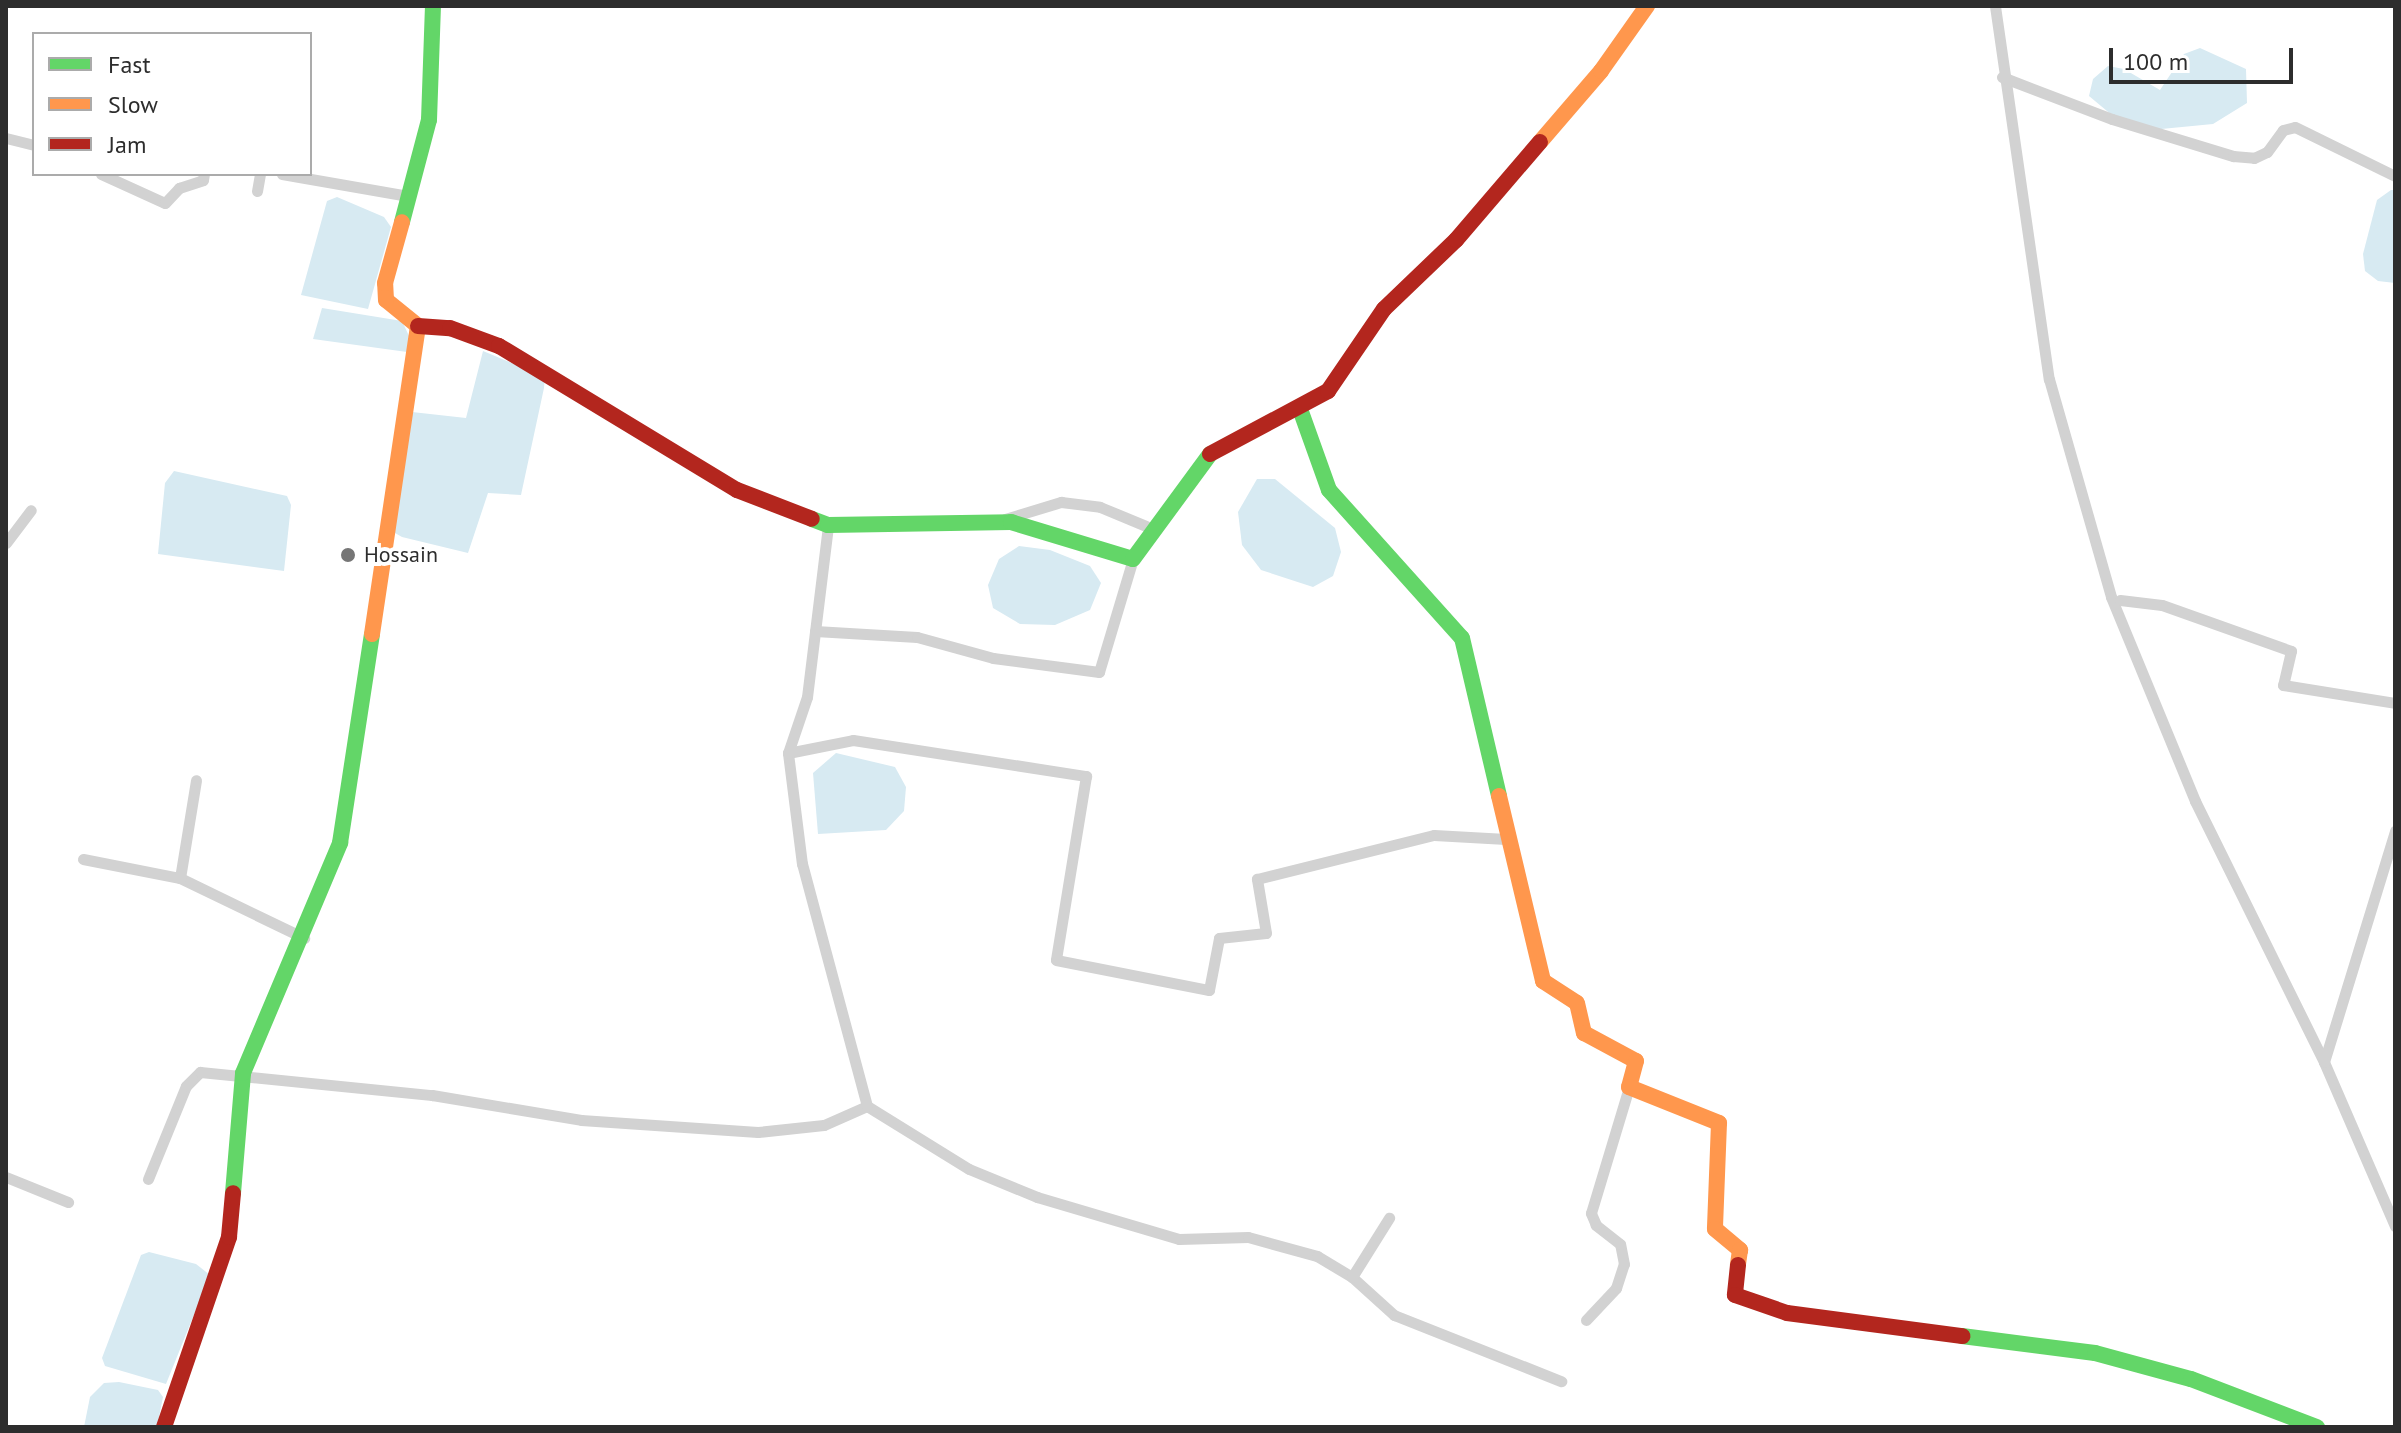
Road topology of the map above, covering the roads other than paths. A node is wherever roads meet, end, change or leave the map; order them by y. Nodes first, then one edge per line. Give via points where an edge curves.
1 (433, 6) edge
2 (1647, 6) edge
3 (1995, 6) edge
4 (2002, 77) junction
5 (6, 138) edge
6 (32, 144) edge
7 (105, 176) edge
8 (204, 176) edge
9 (260, 176) edge
10 (293, 176) edge
11 (2395, 176) edge
12 (257, 191) dead end
13 (408, 196) junction
14 (418, 326) junction
15 (1300, 409) junction
16 (31, 510) dead end
17 (997, 522) junction
18 (828, 525) junction
19 (1146, 526) dead end
20 (6, 543) edge
21 (1133, 559) junction
22 (2120, 600) dead end
23 (815, 631) junction
24 (2395, 703) edge
25 (788, 753) junction
26 (196, 780) dead end
27 (2395, 831) edge
28 (1506, 839) dead end
29 (83, 859) dead end
30 (180, 878) junction
31 (304, 938) junction
32 (2324, 1062) junction
33 (243, 1073) junction
34 (1629, 1087) junction
35 (867, 1106) junction
36 (6, 1177) edge
37 (148, 1179) dead end
38 (68, 1202) dead end
39 (1389, 1218) dead end
40 (2395, 1226) edge
41 (1352, 1277) junction
42 (1586, 1320) dead end
43 (1561, 1381) dead end
44 (164, 1427) edge
45 (2317, 1427) edge

1 - 13 street via 429,120
2 - 15 street via 1601,71 1456,240 1384,309 1328,391
3 - 4 street
4 - 11 street via 2112,119 2233,156 2254,158 2267,152 2283,130 2295,127
4 - 32 street via 2049,379 2111,597 2195,801
5 - 6 street
7 - 8 street via 165,203 179,188
9 - 12 street
10 - 13 street
13 - 14 street via 385,283 386,300
14 - 18 street via 450,328 499,346 737,490
14 - 31 street via 340,843
15 - 21 street via 1244,431 1204,457
15 - 34 street via 1329,490 1462,638 1543,981 1577,1003 1584,1033 1636,1061
16 - 20 street
17 - 18 street
17 - 19 street via 1061,502 1100,507
17 - 21 street
18 - 23 street
21 - 23 street via 1099,672 993,658 917,637
22 - 24 street via 2162,605 2291,651 2283,685
23 - 25 street via 807,697
25 - 28 street via 853,740 1086,776 1056,960 1209,990 1219,938 1266,933 1257,879 1434,835
25 - 35 street via 802,864
26 - 30 street
27 - 32 street
29 - 30 street
30 - 31 street
31 - 33 street
32 - 40 street
33 - 35 street via 432,1095 581,1120 758,1132 824,1125
33 - 37 street via 200,1072 191,1077
33 - 44 street via 229,1237
34 - 42 street via 1591,1213 1596,1225 1620,1244 1624,1264 1616,1288
34 - 45 street via 1665,1097 1719,1123 1715,1229 1740,1250 1735,1295 1787,1313 2095,1353 2191,1379
35 - 41 street via 969,1169 1037,1197 1179,1239 1248,1237 1317,1256
36 - 38 street
39 - 41 street
41 - 43 street via 1394,1315

